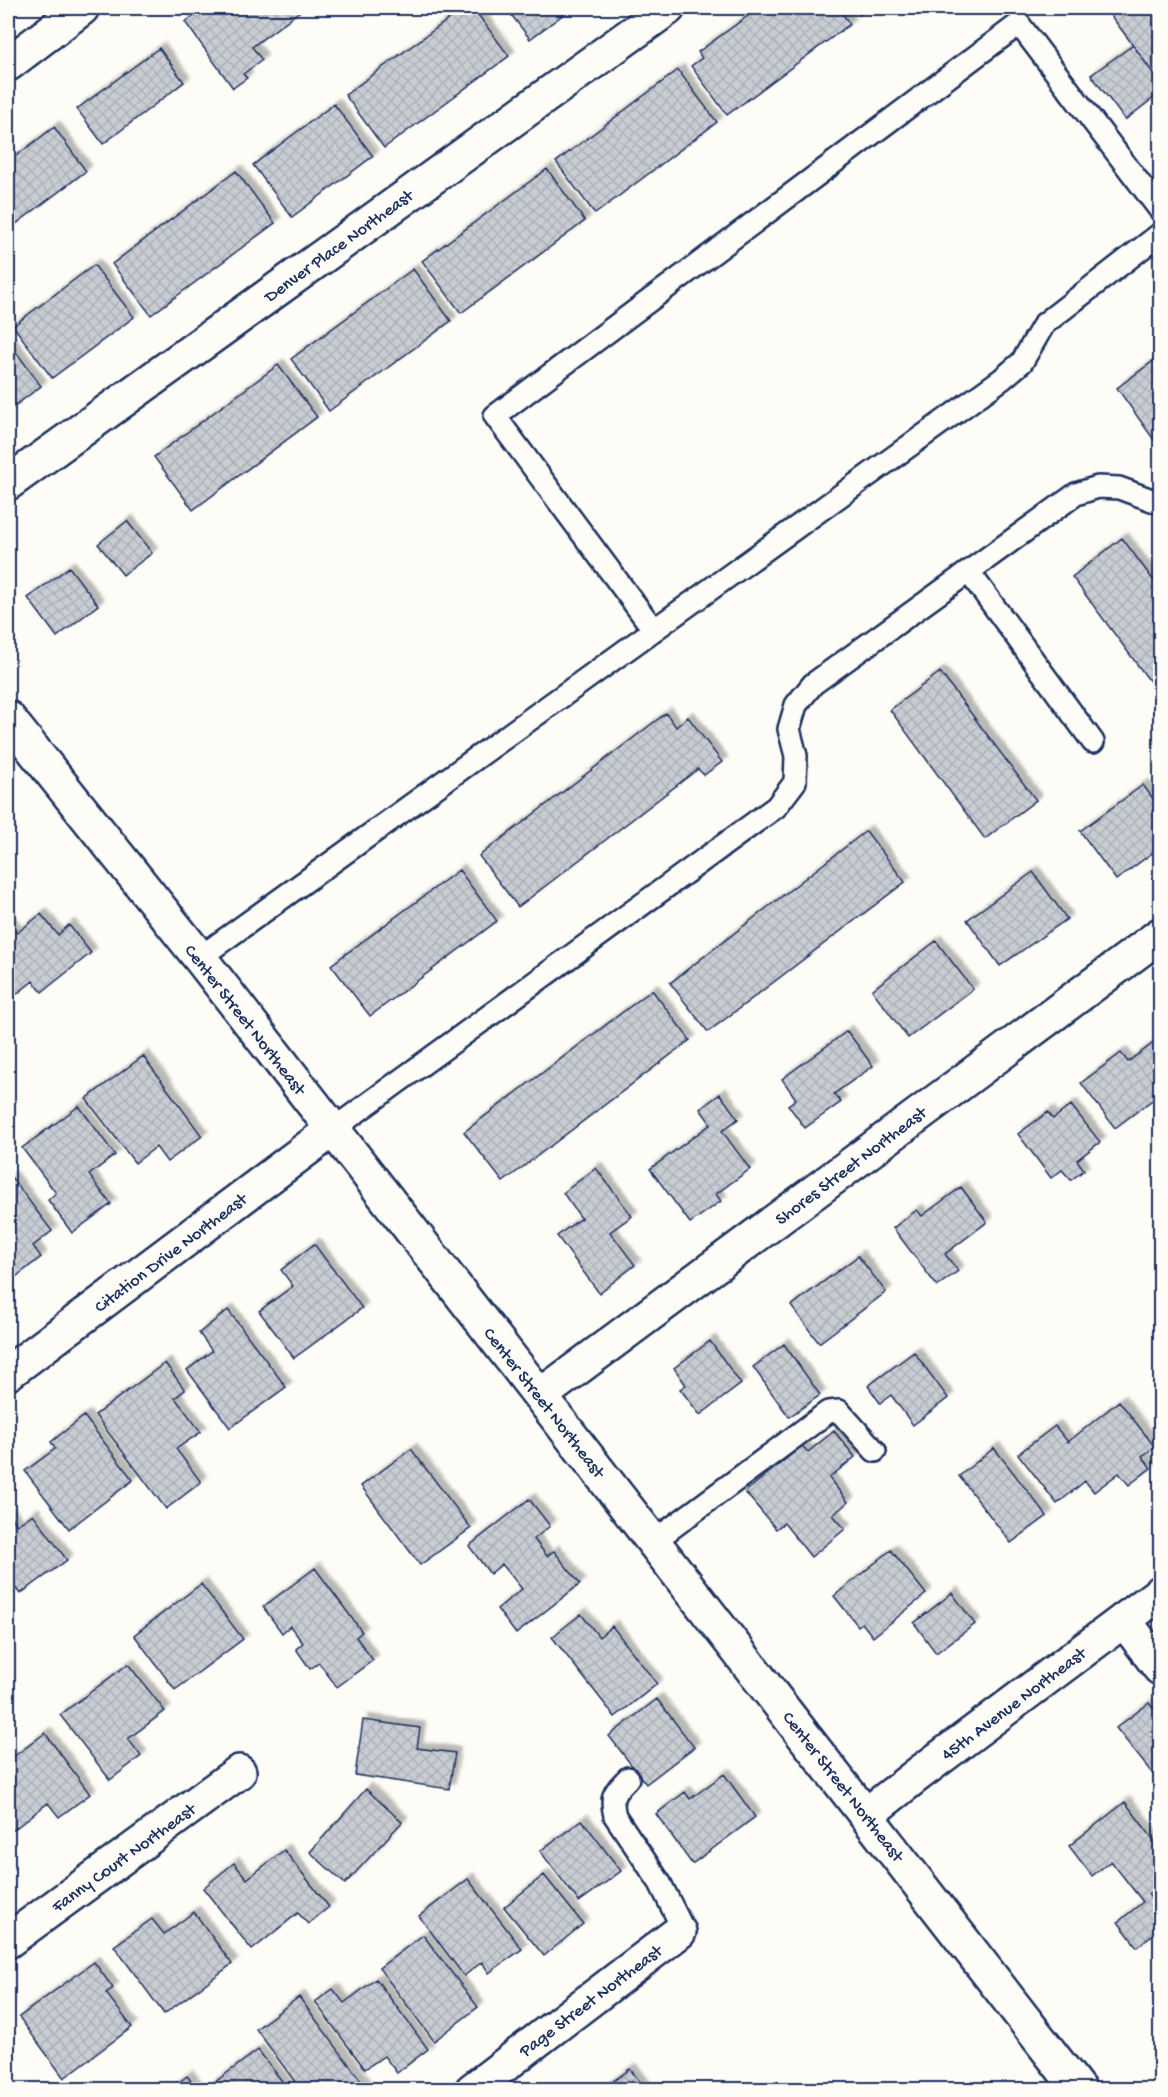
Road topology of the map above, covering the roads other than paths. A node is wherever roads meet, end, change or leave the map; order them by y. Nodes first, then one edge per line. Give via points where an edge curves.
1 (82, 8) edge
2 (668, 8) edge
3 (8, 64) edge
4 (1161, 210) edge
5 (1161, 234) edge
6 (8, 483) edge
7 (1161, 503) edge
8 (969, 572) junction
9 (654, 630) junction
10 (8, 718) edge
11 (1093, 742) dead end
12 (1161, 935) edge
13 (199, 958) junction
14 (332, 1130) junction
15 (8, 1373) edge
16 (540, 1396) junction
17 (875, 1451) dead end
18 (654, 1541) junction
19 (1161, 1593) edge
20 (1124, 1620) junction
21 (1161, 1668) edge
22 (239, 1772) dead end
23 (628, 1778) dead end
24 (867, 1815) junction
25 (679, 1932) joint
26 (8, 1941) edge
27 (472, 2090) edge
28 (1079, 2090) edge

1 - 3 street
2 - 6 street, Denver Place Northeast
4 - 9 lane via 1018,24 495,416
5 - 9 lane via 1044,324 1022,362 1002,379
7 - 8 lane via 1119,488 1098,487 1076,494
8 - 11 lane
8 - 14 lane via 813,684 796,705 789,729 796,756 795,782 777,807
9 - 13 lane
10 - 13 street, Center Street Northeast
12 - 16 street, Shores Street Northeast
13 - 14 street, Center Street Northeast
14 - 15 street, Citation Drive Northeast
14 - 16 street, Center Street Northeast
16 - 18 street, Center Street Northeast
17 - 18 lane via 839,1411 828,1412
18 - 24 street, Center Street Northeast
19 - 20 street, 45th Avenue Northeast
20 - 21 street
20 - 24 street, 45th Avenue Northeast
22 - 26 street, Fanny Court Northeast
23 - 25 lane via 613,1794 615,1816 660,1883 680,1923
24 - 28 street, Center Street Northeast
25 - 27 street, Page Street Northeast

